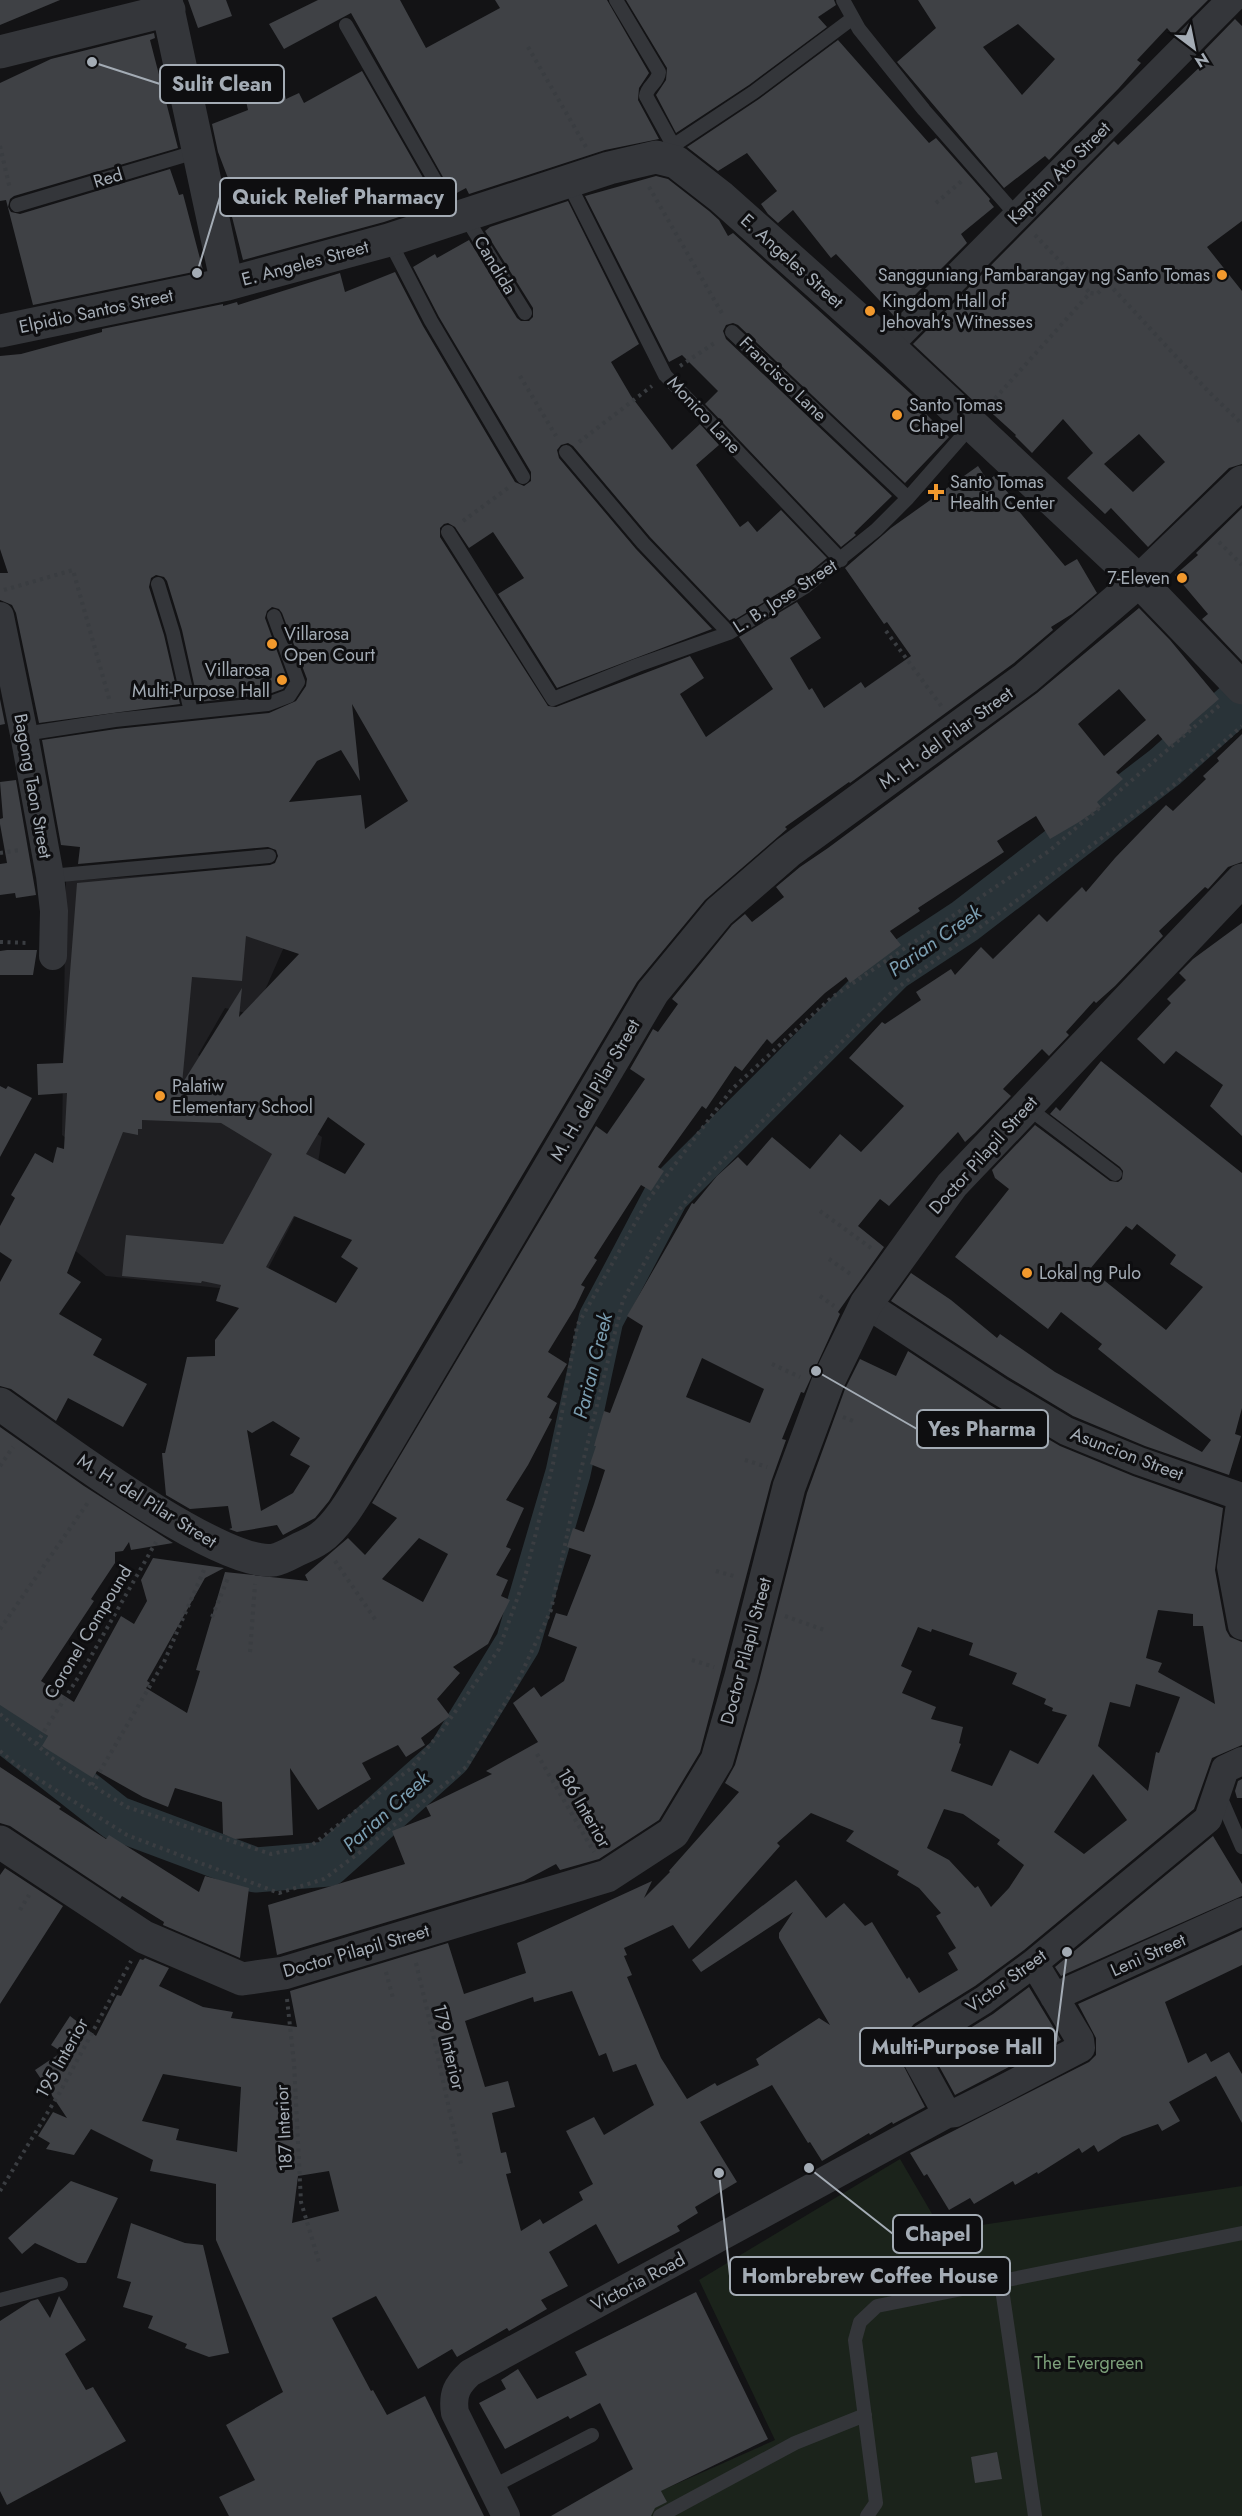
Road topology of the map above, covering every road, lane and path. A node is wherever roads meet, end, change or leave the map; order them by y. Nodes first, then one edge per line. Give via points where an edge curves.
1 (616, 0) edge
2 (843, 0) edge
3 (1231, 0) edge
4 (167, 5) edge
5 (853, 18) junction
6 (346, 25) dead end
7 (528, 47) dead end
8 (0, 52) edge
9 (0, 146) edge
10 (199, 150) junction
11 (658, 161) junction
12 (975, 170) junction
13 (600, 171) junction
14 (568, 182) junction
15 (936, 202) dead end
16 (18, 205) joint
17 (1017, 216) junction
18 (461, 218) junction
19 (389, 240) junction
20 (227, 284) junction
21 (1090, 293) junction
22 (525, 313) dead end
23 (0, 331) edge
24 (732, 332) junction
25 (888, 346) junction
26 (665, 375) junction
27 (520, 376) dead end
28 (1242, 424) edge
29 (972, 425) junction
30 (566, 452) junction
31 (523, 477) joint
32 (1242, 482) edge
33 (908, 498) junction
34 (448, 532) joint
35 (841, 560) junction
36 (1139, 581) junction
37 (158, 584) dead end
38 (0, 591) edge
39 (0, 616) edge
40 (274, 616) dead end
41 (886, 631) dead end
42 (729, 633) junction
43 (1241, 686) edge
44 (192, 712) junction
45 (115, 720) junction
46 (1242, 726) edge
47 (958, 729) junction
48 (24, 734) junction
49 (269, 856) dead end
50 (50, 876) junction
51 (1242, 880) edge
52 (53, 956) dead end
53 (1027, 1107) junction
54 (1115, 1174) dead end
55 (820, 1211) dead end
56 (893, 1264) junction
57 (866, 1304) junction
58 (0, 1404) edge
59 (105, 1478) junction
60 (1241, 1497) edge
61 (162, 1532) dead end
62 (320, 1538) junction
63 (247, 1556) junction
64 (205, 1570) dead end
65 (758, 1607) junction
66 (212, 1617) dead end
67 (377, 1622) dead end
68 (1242, 1626) edge
69 (0, 1629) edge
70 (827, 1631) dead end
71 (249, 1652) dead end
72 (0, 1714) edge
73 (36, 1744) junction
74 (0, 1751) edge
75 (537, 1754) dead end
76 (1242, 1761) edge
77 (92, 1785) junction
78 (1216, 1790) junction
79 (0, 1842) edge
80 (1242, 1847) edge
81 (607, 1876) junction
82 (1242, 1912) edge
83 (144, 1937) junction
84 (409, 1937) junction
85 (1034, 1963) junction
86 (286, 1989) dead end
87 (1054, 1997) junction
88 (947, 2114) junction
89 (461, 2164) dead end
90 (0, 2191) edge
91 (1242, 2233) edge
92 (319, 2262) dead end
93 (1001, 2282) junction
94 (62, 2283) dead end
95 (0, 2300) edge
96 (865, 2415) junction
97 (592, 2434) dead end
98 (492, 2487) junction
99 (506, 2516) edge
100 (660, 2516) edge
101 (867, 2516) edge
102 (1035, 2516) edge

1 - 11 lane via 659,72 658,79 646,91
2 - 5 lane
3 - 17 street, Kapitan Ato Street
4 - 8 street
4 - 10 street
5 - 11 lane
5 - 12 lane
6 - 18 lane, Candida
7 - 13 path
9 - 16 path via 13,203
10 - 16 lane, Red
10 - 20 street
11 - 13 street, E. Angeles Street
11 - 24 path, Francisco Lane
11 - 25 street, E. Angeles Street via 676,162 694,174
12 - 15 path
12 - 17 lane
13 - 14 street, E. Angeles Street
14 - 18 street, E. Angeles Street
14 - 26 lane, Monico Lane
17 - 21 path
17 - 25 street, Kapitan Ato Street
18 - 19 street, E. Angeles Street
18 - 22 lane, Candida
19 - 20 street, E. Angeles Street
19 - 31 lane via 431,321
20 - 23 street, Elpidio Santos Street
21 - 28 path via 1097,294 1108,283
21 - 29 path
24 - 26 path
24 - 33 lane, Francisco Lane
25 - 29 street, E. Angeles Street
26 - 30 path
26 - 35 lane, Monico Lane
27 - 30 path
29 - 33 lane, L. B. Jose Street
29 - 36 street, E. Angeles Street
30 - 42 lane
31 - 34 path
32 - 36 street, M. H. del Pilar Street
33 - 35 lane, L. B. Jose Street
34 - 42 lane, L. B. Jose Street via 553,699
35 - 42 lane, L. B. Jose Street
36 - 43 street, E. Angeles Street
36 - 47 street, M. H. del Pilar Street via 1026,678
37 - 44 lane
38 - 45 path via 73,570
39 - 48 street, Bagong Taon Street
40 - 44 lane via 298,682 289,696 268,704
41 - 47 path
43 - 77 path via 1049,851 831,998 732,1089 648,1200 577,1326 553,1464 525,1577 499,1649 410,1769 312,1846 271,1854 127,1807
44 - 45 lane
45 - 48 lane
46 - 74 path via 1170,788 893,991 705,1178 664,1227 623,1300 551,1610 516,1686 466,1767 324,1879 279,1893 127,1835
47 - 62 street, M. H. del Pilar Street via 788,852 719,912 661,982 378,1458 339,1517
48 - 50 street, Bagong Taon Street
49 - 50 lane
50 - 52 street, Bagong Taon Street
51 - 53 street, Doctor Pilapil Street
53 - 54 lane
53 - 56 street, Doctor Pilapil Street via 952,1185
55 - 56 path
56 - 57 street, Doctor Pilapil Street
57 - 60 street, Asuncion Street via 1066,1431
57 - 65 street, Doctor Pilapil Street via 828,1382 789,1486
58 - 59 street, M. H. del Pilar Street
59 - 63 street, M. H. del Pilar Street via 216,1545
59 - 69 path
60 - 68 street via 1232,1567
61 - 73 path, Coronel Compound
62 - 63 street, M. H. del Pilar Street via 274,1560
62 - 67 path
63 - 66 path
63 - 71 path
64 - 77 path via 164,1662
65 - 70 path
65 - 81 street, Doctor Pilapil Street via 717,1760 673,1833
72 - 73 path
73 - 77 path
75 - 81 path, 186 Interior
76 - 78 street, Victor Street via 1224,1768
78 - 80 lane
78 - 85 street, Victor Street via 1208,1819
79 - 83 street, Doctor Pilapil Street
81 - 84 street, Doctor Pilapil Street
82 - 87 street, Leni Street
83 - 84 street, Doctor Pilapil Street via 242,1979 284,1973
83 - 90 path, 195 Interior via 60,2092
84 - 89 path, 179 Interior
85 - 87 street
85 - 88 street, Victor Street via 923,2038 915,2056
86 - 92 path, 187 Interior via 301,2202
87 - 88 street, Victoria Road via 1081,2048 956,2113
88 - 98 street, Victoria Road via 471,2373 455,2390 455,2413
91 - 93 lane
93 - 96 lane via 877,2306 868,2314 860,2322 855,2340
93 - 102 lane
94 - 95 lane
96 - 100 lane via 795,2443
96 - 101 lane via 876,2503
97 - 98 lane
98 - 99 street, Victoria Road

